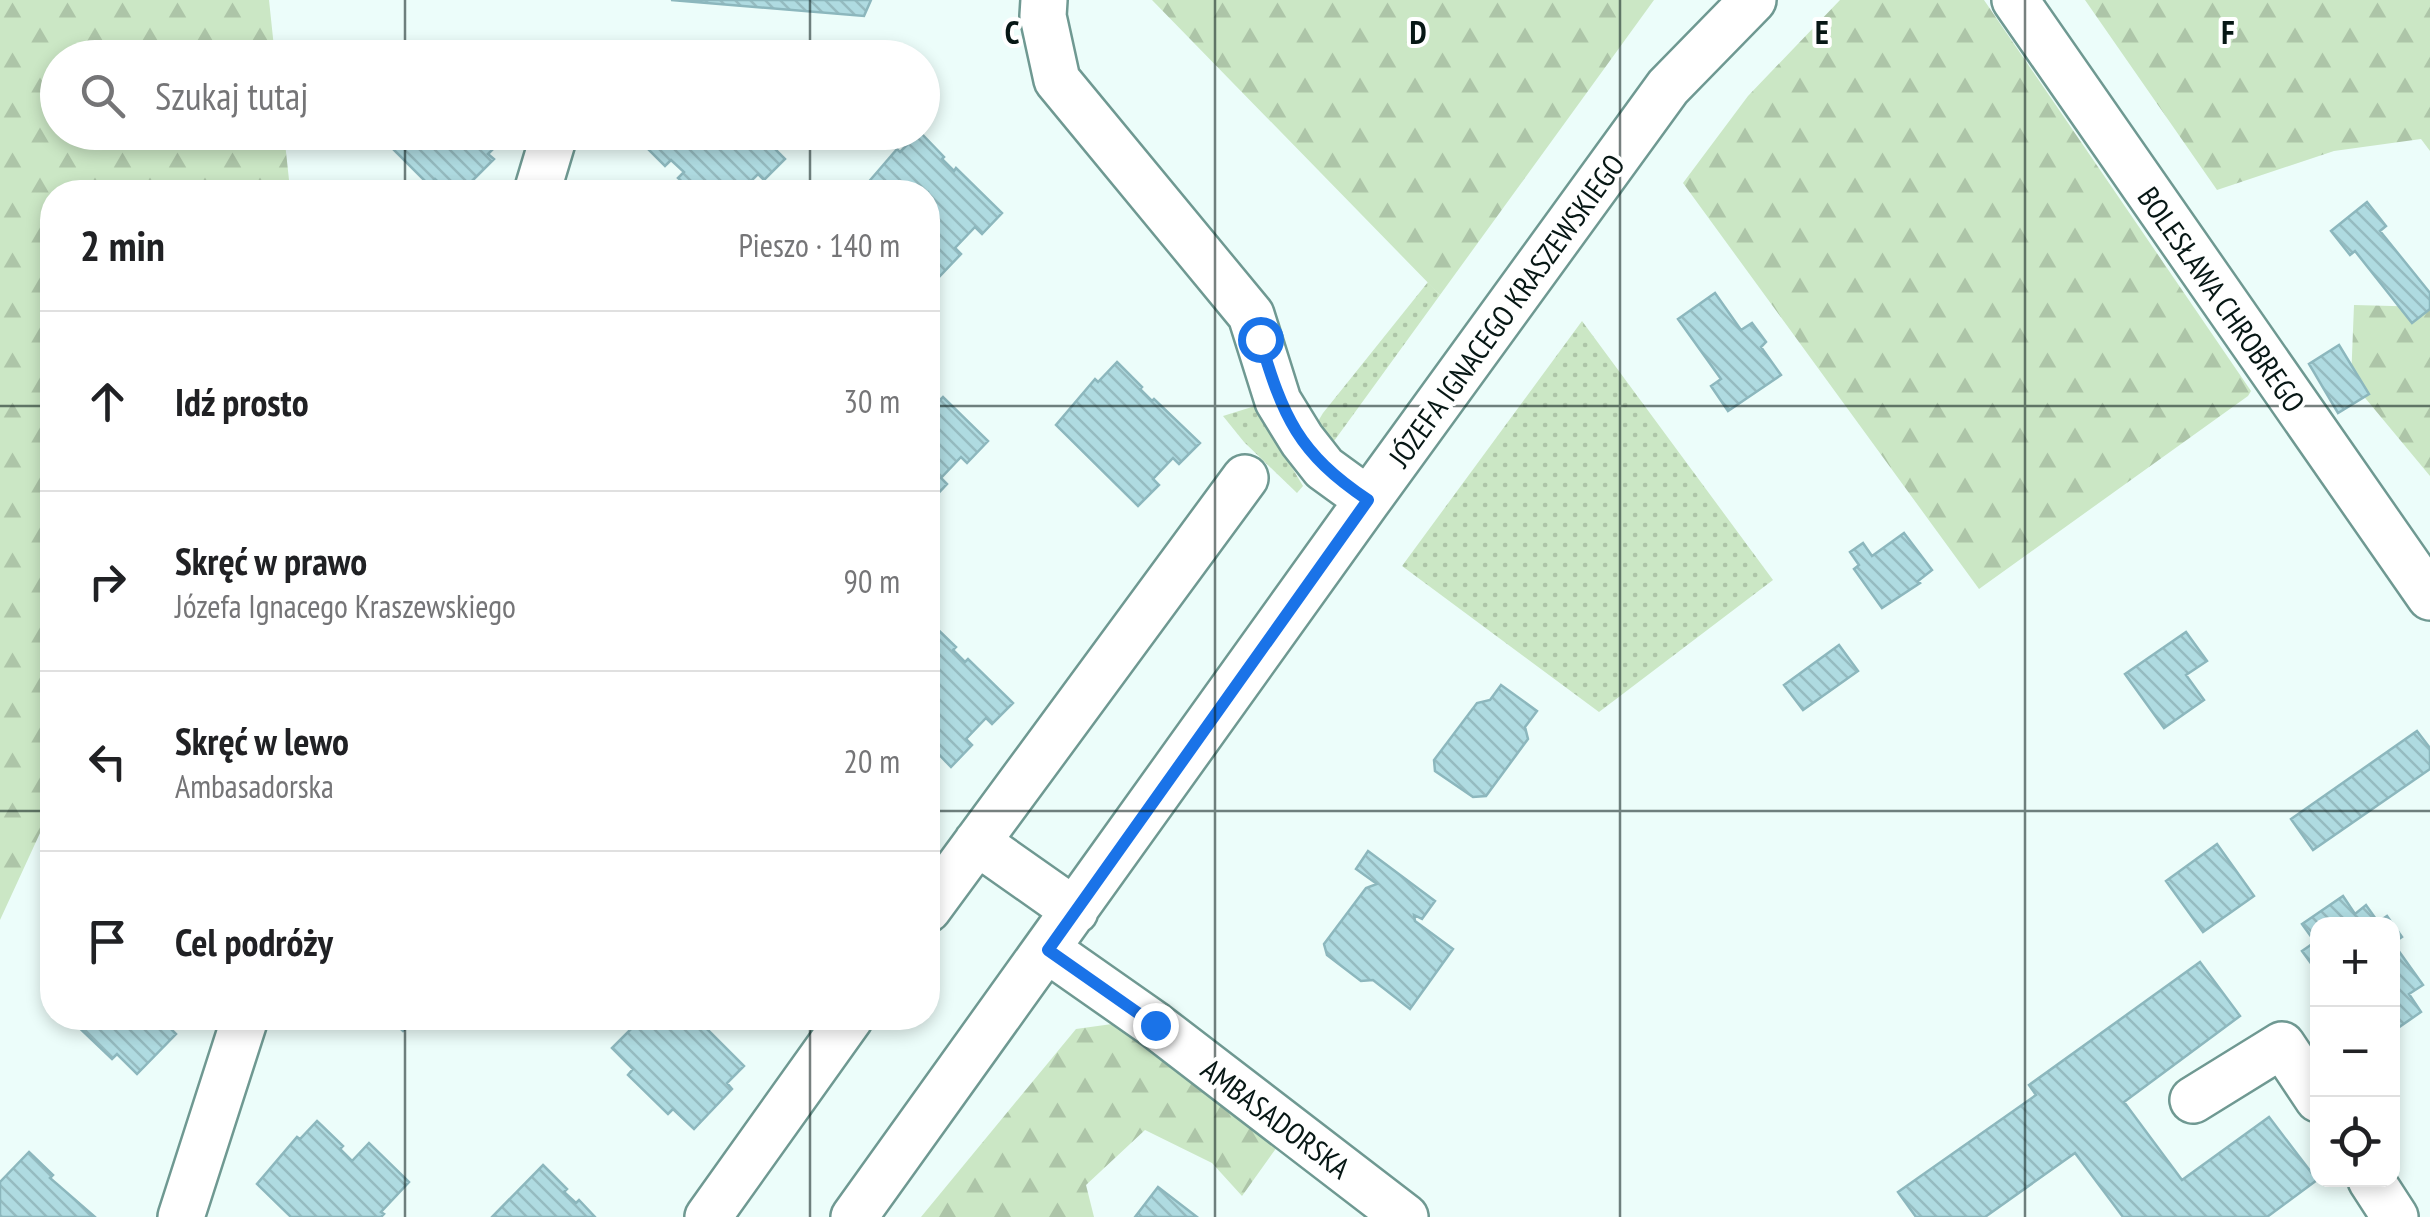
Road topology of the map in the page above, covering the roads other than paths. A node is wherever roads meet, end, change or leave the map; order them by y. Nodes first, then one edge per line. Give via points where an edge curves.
1 (1044, 0) edge
2 (1754, 0) edge
3 (2014, 0) edge
4 (550, 150) edge
5 (541, 180) edge
6 (1245, 478) dead end
7 (1368, 500) junction
8 (2430, 597) edge
9 (955, 848) edge
10 (940, 882) edge
11 (1075, 912) junction
12 (1048, 950) junction
13 (241, 1030) edge
14 (841, 1030) edge
15 (2317, 1097) edge
16 (2193, 1100) dead end
17 (2375, 1187) edge
18 (2430, 1206) edge
19 (181, 1217) edge
20 (708, 1217) edge
21 (854, 1217) edge
22 (1405, 1217) edge
23 (2395, 1217) edge
24 (2413, 1217) edge

1 - 7 street via 1057,80 1250,315 1278,400 1302,440 1324,468
2 - 7 street, JÓZEFA IGNACEGO KRASZEWSKIEGO via 1668,87
3 - 8 street, BOLESŁAWA CHROBREGO
4 - 5 street
6 - 9 street
7 - 11 street, JÓZEFA IGNACEGO KRASZEWSKIEGO
9 - 10 street
9 - 11 street
11 - 12 street, JÓZEFA IGNACEGO KRASZEWSKIEGO
12 - 21 street, JÓZEFA IGNACEGO KRASZEWSKIEGO
12 - 22 street, AMBASADORSKA
13 - 19 street
14 - 20 street
15 - 16 street via 2282,1045
17 - 23 street
18 - 24 street

